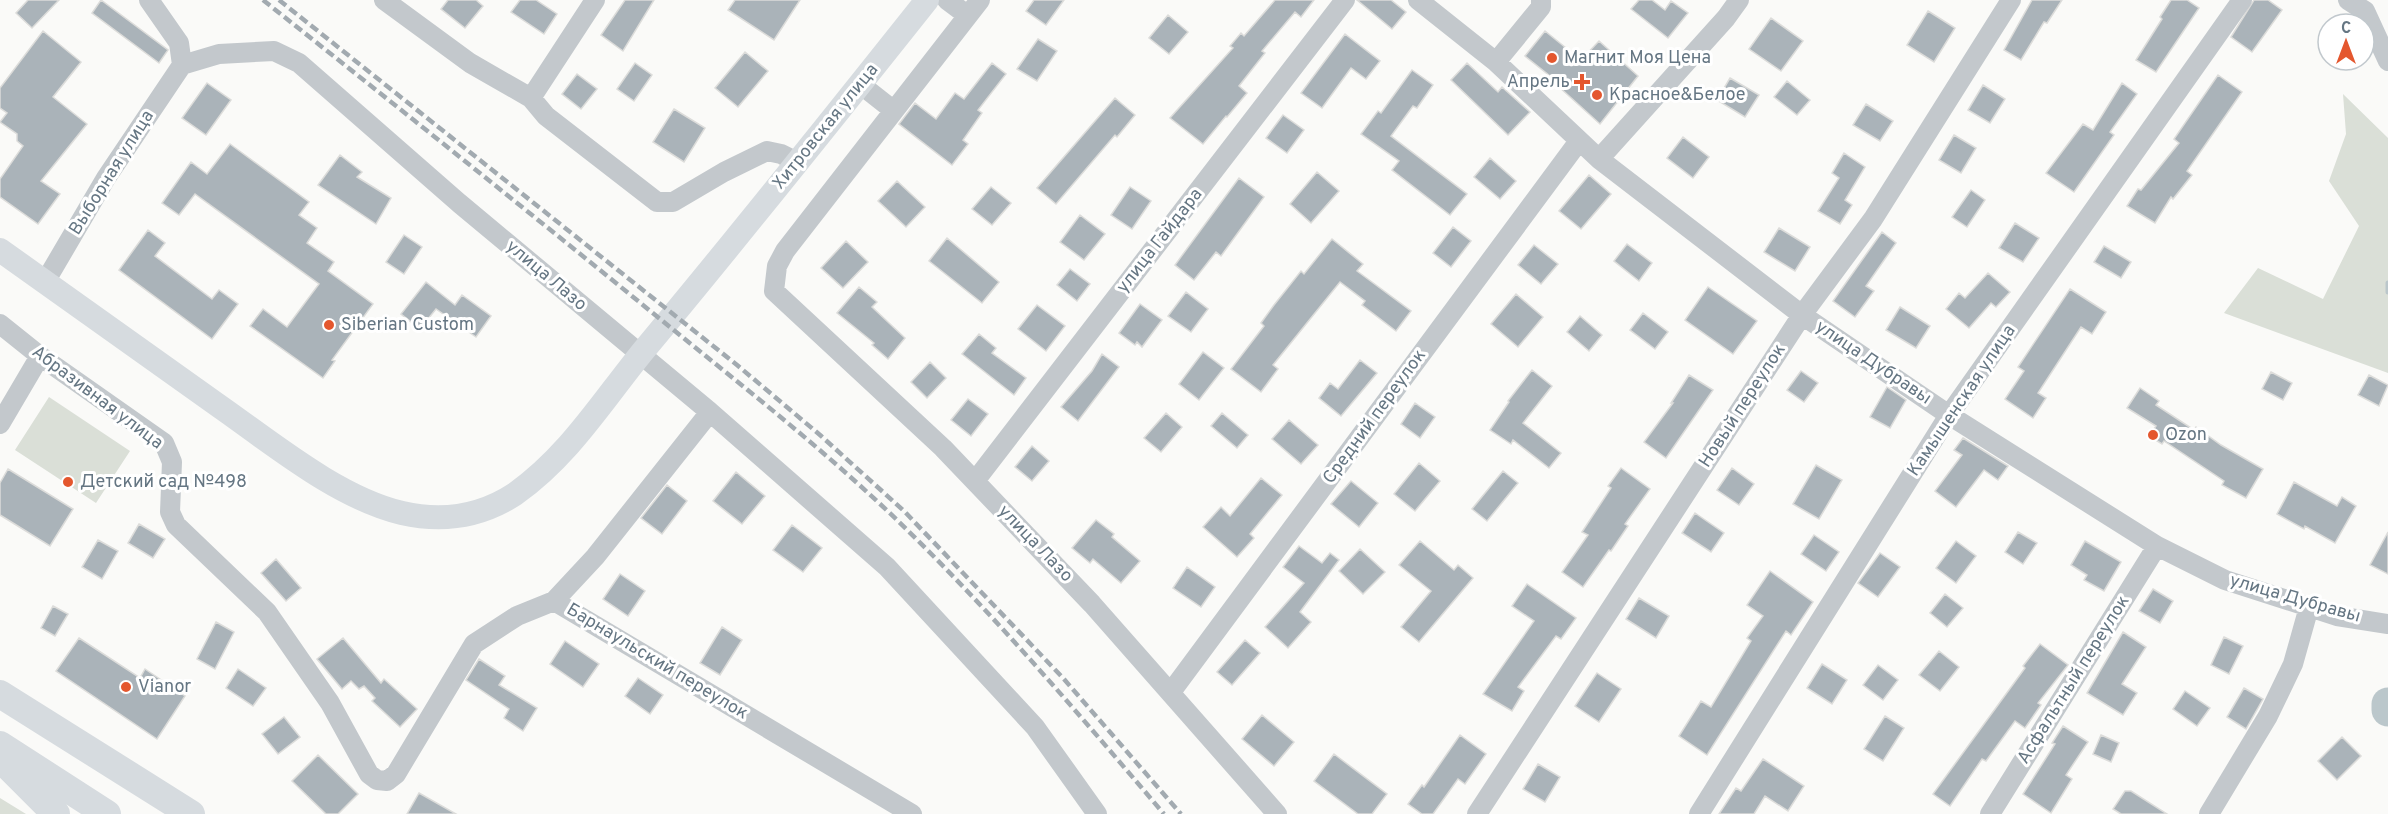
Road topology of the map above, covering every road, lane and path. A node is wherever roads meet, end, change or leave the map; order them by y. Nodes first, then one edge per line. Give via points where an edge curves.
1 (149, 0) edge
2 (384, 0) edge
3 (595, 0) edge
4 (927, 0) edge
5 (947, 0) edge
6 (980, 0) edge
7 (1345, 0) edge
8 (1418, 0) edge
9 (1541, 0) edge
10 (1739, 0) edge
11 (2010, 0) edge
12 (2242, 0) edge
13 (2348, 0) edge
14 (967, 15) junction
15 (2388, 61) edge
16 (1496, 63) junction
17 (182, 65) junction
18 (860, 84) junction
19 (531, 98) junction
20 (893, 110) junction
21 (1580, 141) junction
22 (1599, 159) junction
23 (797, 162) junction
24 (0, 250) edge
25 (45, 282) junction
26 (1802, 315) junction
27 (0, 324) edge
28 (40, 356) junction
29 (710, 412) junction
30 (1949, 415) junction
31 (0, 424) edge
32 (975, 481) junction
33 (2157, 546) junction
34 (554, 601) junction
35 (2309, 607) junction
36 (2388, 624) edge
37 (1171, 693) junction
38 (0, 694) edge
39 (0, 745) edge
40 (0, 759) edge
41 (369, 774) joint
42 (142, 783) junction
43 (56, 814) edge
44 (107, 814) edge
45 (191, 814) edge
46 (199, 814) edge
47 (912, 814) edge
48 (1096, 814) edge
49 (1277, 814) edge
50 (1477, 814) edge
51 (1699, 814) edge
52 (1990, 814) edge
53 (2209, 814) edge

1 - 17 street via 179,43
2 - 19 street via 470,63
3 - 19 street
4 - 18 main road, Хитровская улица
5 - 14 street
6 - 14 street
7 - 32 street, улица Гайдара
8 - 16 street, улица Дубравы
9 - 16 street via 1541,7
10 - 22 street
11 - 26 street, Новый переулок via 1873,219
12 - 30 street, Камышенская улица
13 - 15 street via 2365,11
14 - 20 street
16 - 21 street, улица Дубравы
17 - 25 street, Выборная улица via 106,178
17 - 29 street, улица Лазо via 219,54 274,51 299,63
18 - 20 street
18 - 23 main road, Хитровская улица
19 - 23 street via 546,116 657,202 673,202 767,151
20 - 32 street, улица Лазо via 785,251 777,266 774,291
21 - 22 street, улица Дубравы
21 - 37 street, Средний переулок
22 - 26 street, улица Дубравы
23 - 25 main road, Хитровская улица via 616,383 567,449 513,495 494,506 449,518 423,517 375,505 343,489
24 - 25 main road, Хитровская улица
26 - 30 street, улица Дубравы
26 - 50 street, Новый переулок
27 - 28 street, Абразивная улица
28 - 31 street
28 - 41 street, Абразивная улица via 164,443 172,462 170,512 176,525 267,612 330,703
29 - 34 street via 595,557
29 - 48 street, улица Лазо via 887,567 1035,727
30 - 33 street, улица Дубравы
30 - 51 street, Камышенская улица
32 - 37 street, улица Лазо
33 - 35 street, улица Дубравы via 2225,580
33 - 52 street, Асфальтный переулок
34 - 41 street, Барнаульский переулок via 517,616 474,644 396,774 387,781
34 - 47 street, Барнаульский переулок
35 - 36 street, улица Дубравы
35 - 53 street via 2293,664 2268,716
37 - 49 street, улица Лазо
38 - 42 highway
39 - 44 highway
40 - 43 highway
42 - 45 highway
42 - 46 highway

